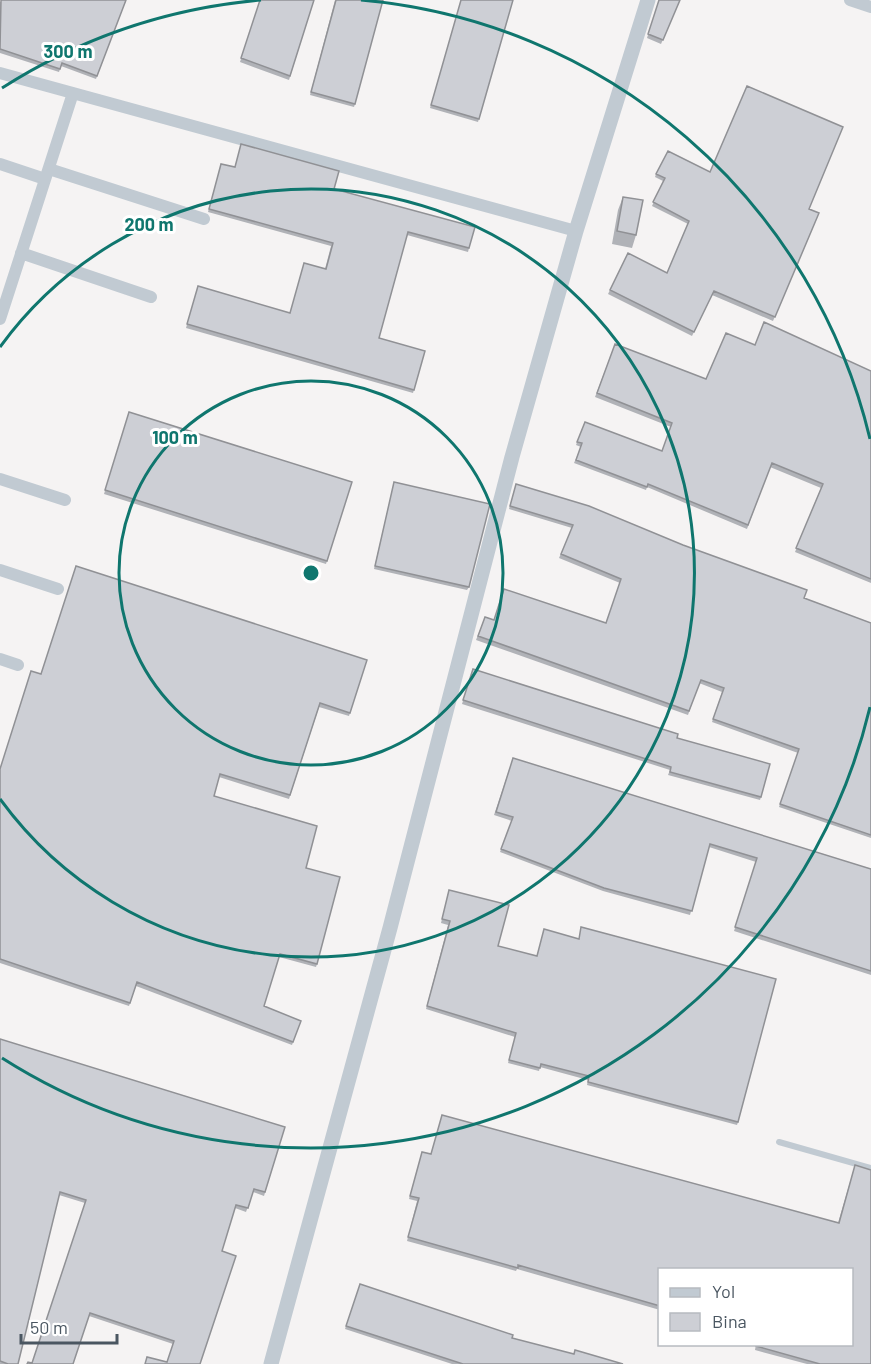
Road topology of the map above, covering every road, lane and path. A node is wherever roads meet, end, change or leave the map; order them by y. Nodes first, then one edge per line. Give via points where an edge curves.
1 (648, 0) edge
2 (850, 0) edge
3 (871, 7) edge
4 (0, 73) edge
5 (73, 93) junction
6 (0, 164) edge
7 (47, 174) junction
8 (204, 219) dead end
9 (576, 231) junction
10 (21, 253) junction
11 (151, 297) dead end
12 (0, 319) edge
13 (0, 479) edge
14 (65, 500) dead end
15 (0, 570) edge
16 (58, 589) dead end
17 (0, 659) edge
18 (18, 665) dead end
19 (779, 1142) dead end
20 (871, 1168) edge
21 (271, 1364) edge

1 - 9 street
2 - 3 street
4 - 5 street
5 - 7 street
5 - 9 street
6 - 7 street
7 - 8 street
7 - 10 street
9 - 21 street
10 - 11 street
10 - 12 street
13 - 14 street
15 - 16 street
17 - 18 street
19 - 20 lane

